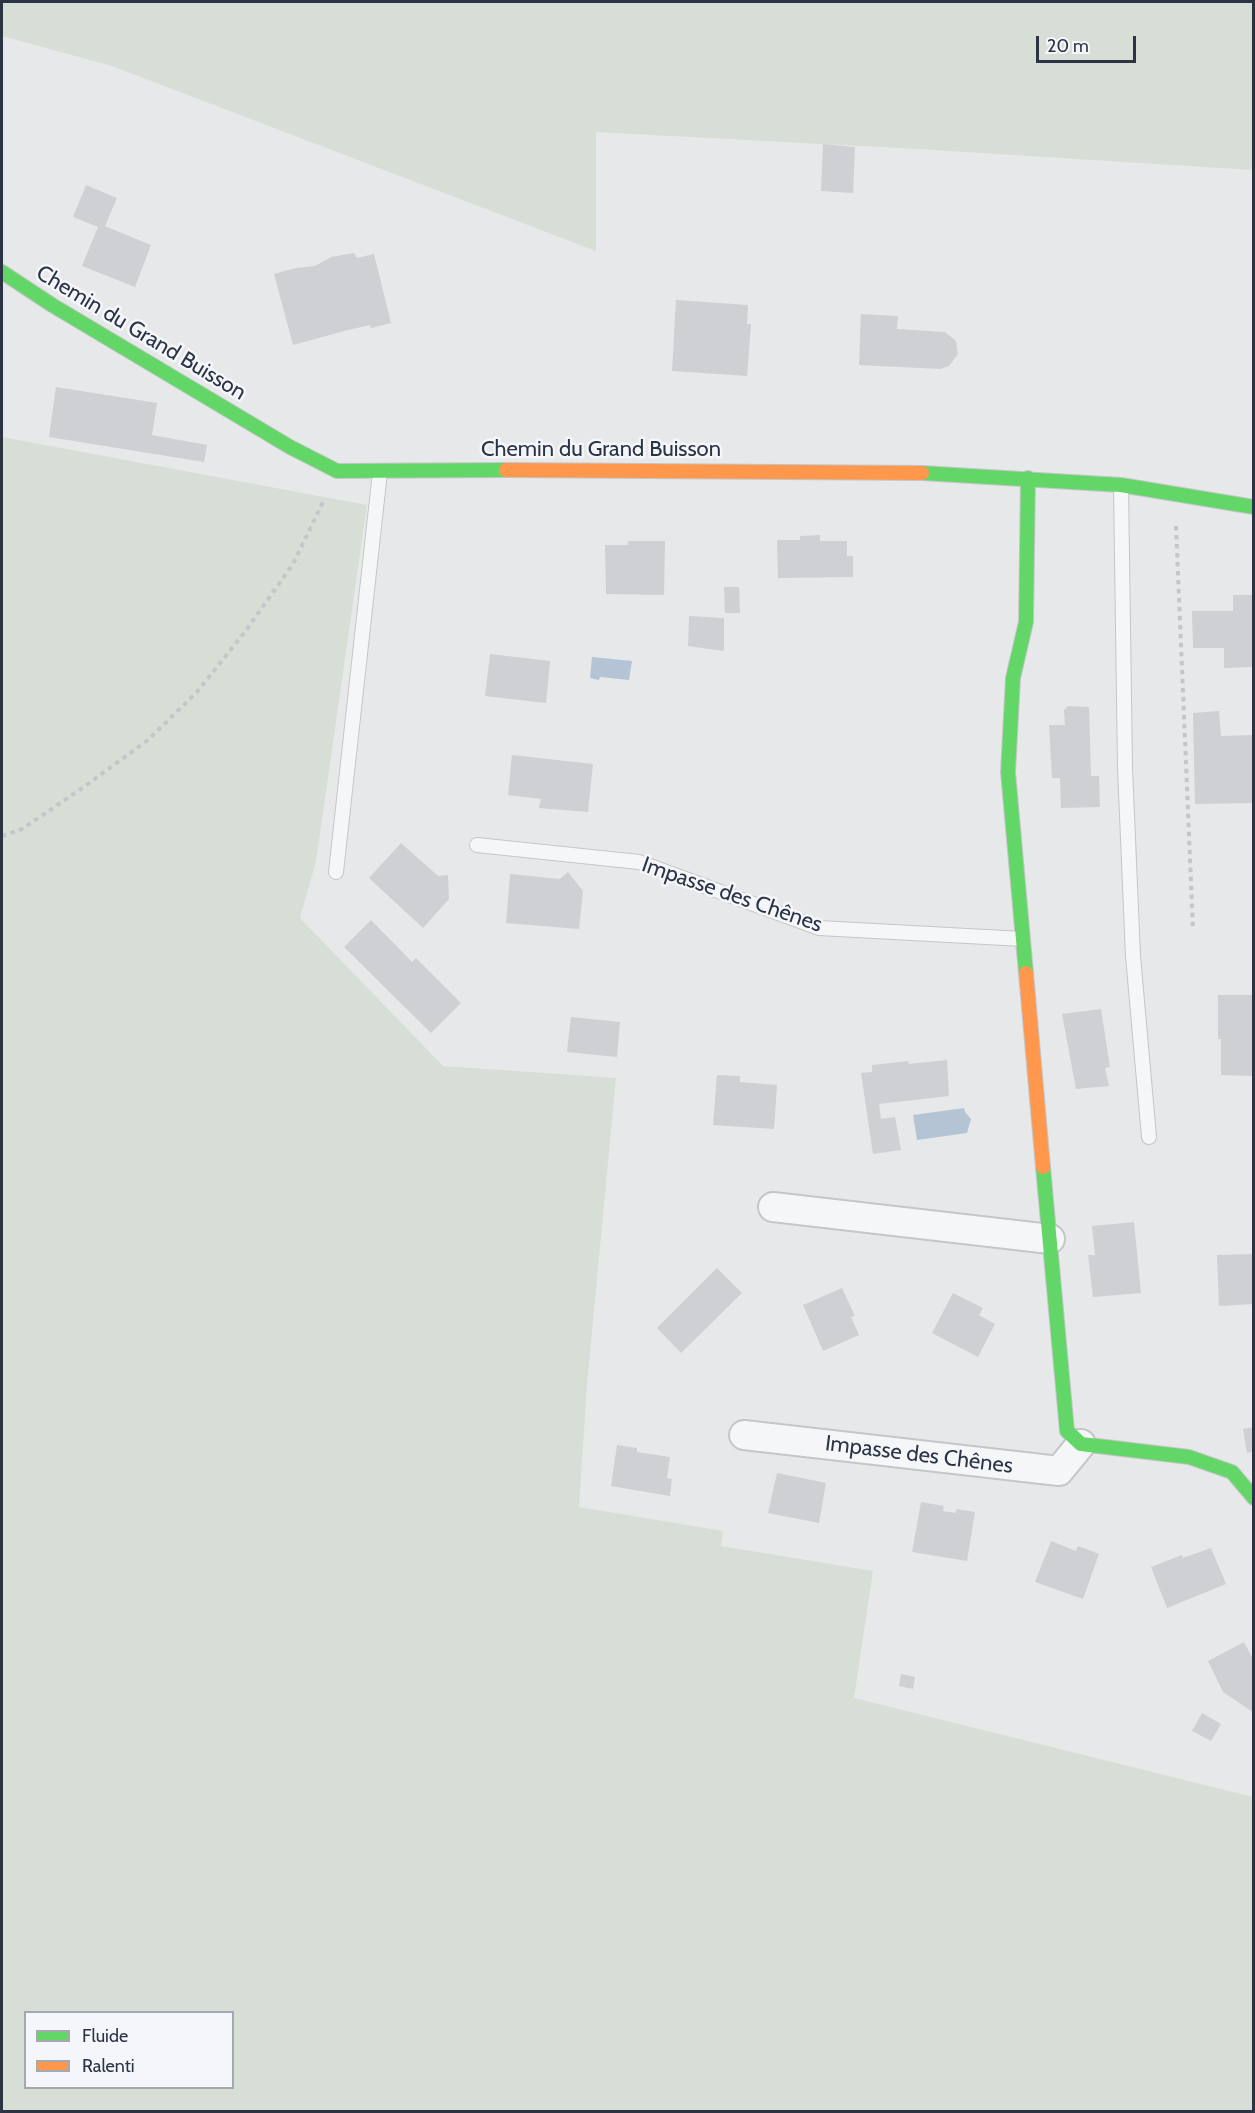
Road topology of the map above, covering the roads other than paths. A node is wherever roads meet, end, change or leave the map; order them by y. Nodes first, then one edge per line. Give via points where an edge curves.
1 (2, 272) edge
2 (380, 472) junction
3 (1028, 478) junction
4 (1121, 485) junction
5 (1254, 507) edge
6 (477, 845) dead end
7 (336, 872) dead end
8 (1023, 939) junction
9 (1149, 1137) dead end
10 (773, 1207) dead end
11 (1050, 1239) junction
12 (744, 1435) dead end
13 (1081, 1444) junction
14 (1254, 1498) edge

1 - 2 street, Chemin du Grand Buisson via 261,430 337,471
2 - 3 street, Chemin du Grand Buisson via 609,470
2 - 7 lane
3 - 4 street, Chemin du Grand Buisson
3 - 8 street via 1026,622 1013,678 1008,772
4 - 5 street, Chemin du Grand Buisson
4 - 9 lane via 1125,780 1133,956
6 - 8 lane, Impasse des Chênes via 639,862 819,928
8 - 11 street
10 - 11 street
11 - 13 street via 1068,1431
12 - 13 street, Impasse des Chênes via 1059,1471
13 - 14 street via 1189,1456 1232,1472

